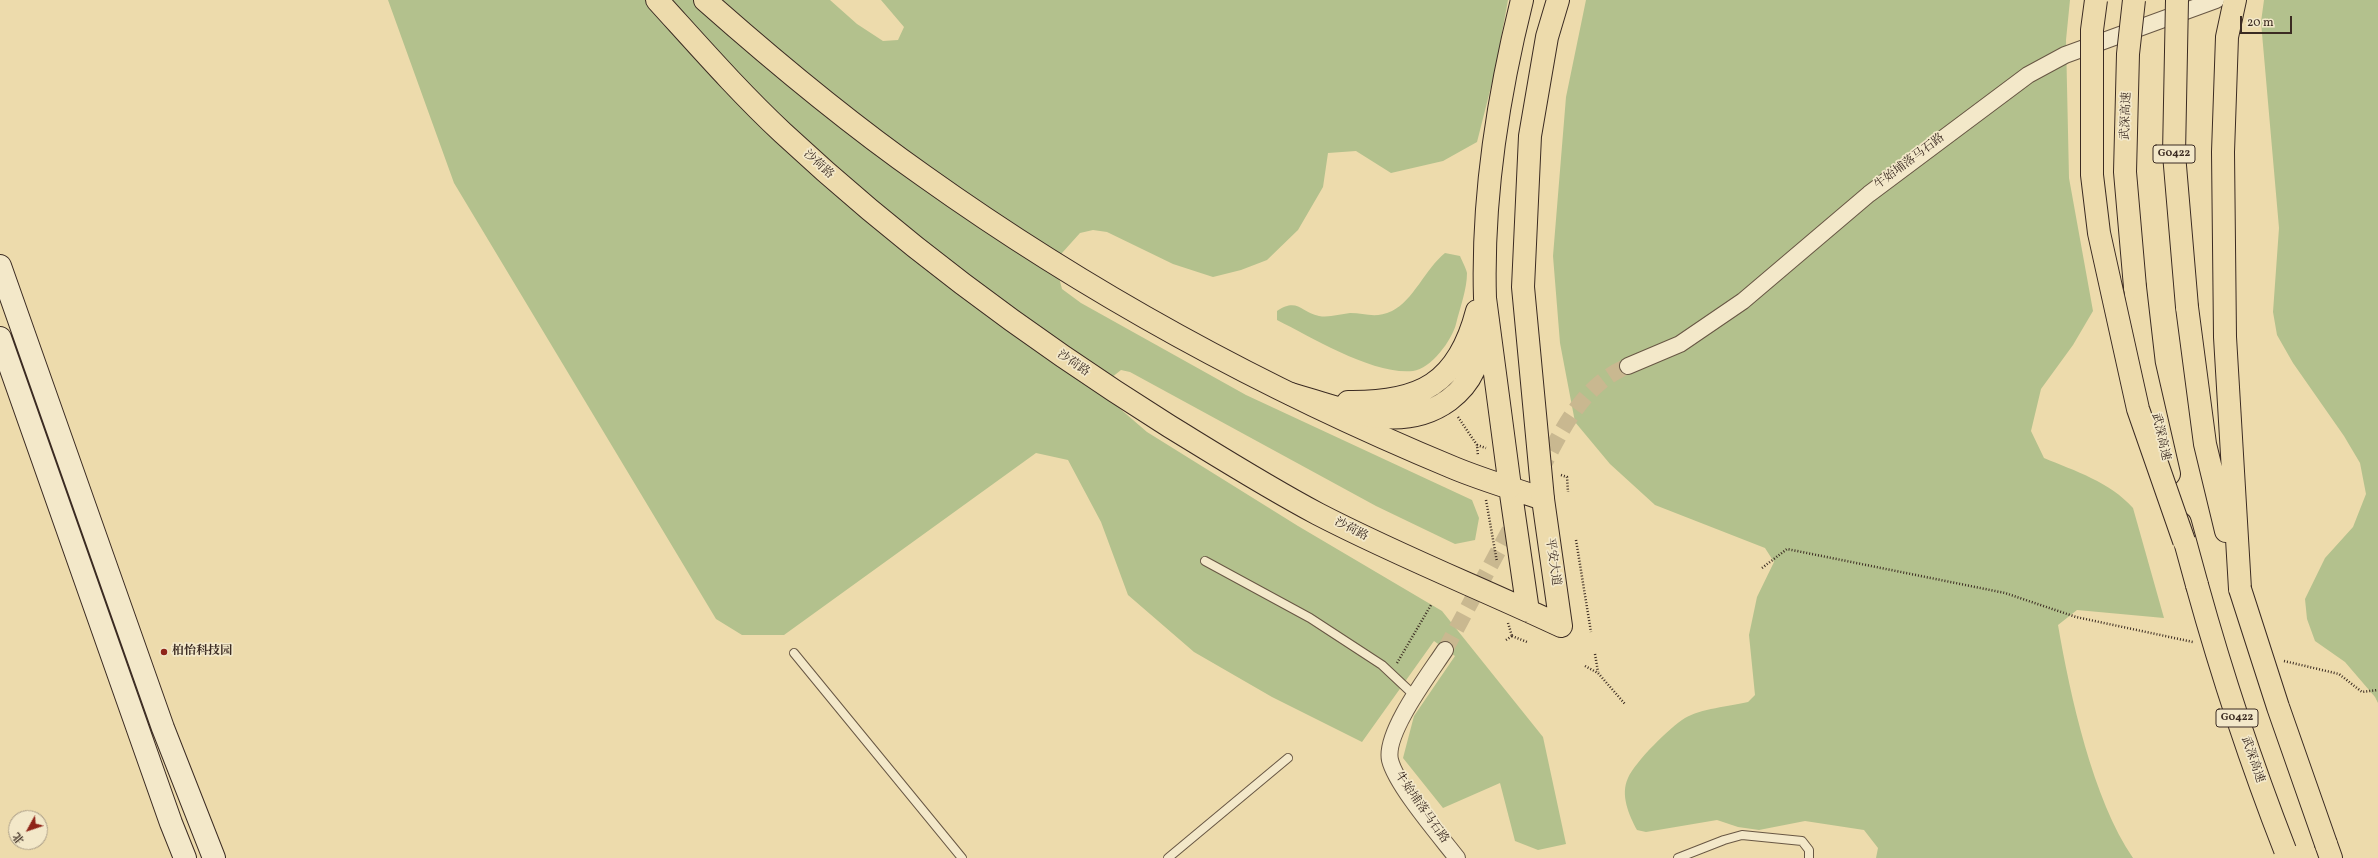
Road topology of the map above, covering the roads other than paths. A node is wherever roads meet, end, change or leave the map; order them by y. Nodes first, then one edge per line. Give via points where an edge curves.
1 (657, 0) edge
2 (705, 0) edge
3 (1522, 0) edge
4 (1558, 0) edge
5 (2096, 0) edge
6 (2134, 0) edge
7 (2177, 0) edge
8 (2216, 0) edge
9 (2235, 0) edge
10 (0, 266) edge
11 (1485, 276) junction
12 (1486, 298) junction
13 (6, 301) edge
14 (0, 338) edge
15 (1628, 366) tunnel mouth
16 (1291, 394) junction
17 (1510, 487) junction
18 (1543, 499) junction
19 (2184, 541) junction
20 (1205, 561) dead end
21 (2240, 589) junction
22 (1528, 610) junction
23 (1561, 626) joint
24 (1445, 650) tunnel mouth
25 (794, 652) dead end
26 (1415, 696) junction
27 (1288, 758) dead end
28 (2328, 851) edge
29 (2287, 854) edge
30 (185, 858) edge
31 (214, 858) edge
32 (962, 858) edge
33 (1168, 858) edge
34 (1457, 858) edge
35 (1678, 858) edge
36 (1809, 858) edge

1 - 22 main road, 沙荷路 via 782,132 848,191 928,258 1056,352 1238,469 1316,513 1439,573
2 - 16 main road via 836,111 923,176 1006,232 1089,284
3 - 11 main road via 1498,117
4 - 18 main road, 平安大道 via 1546,43 1530,136 1523,279 1526,342
5 - 19 main road, bridge via 2092,30 2092,176 2100,233 2138,409
6 - 19 main road, 武深高速 / G0422, bridge via 2128,54 2125,172 2135,287 2144,365
7 - 21 main road, G0422, bridge via 2174,154 2187,307 2206,444
8 - 15 street, 牛始埔落马石路 via 2065,55 2028,75 1869,194 1743,301 1680,344
9 - 21 main road via 2227,37 2223,152 2225,337
10 - 13 main road
11 - 12 main road
11 - 16 main road via 1467,340 1447,373 1429,387 1401,398 1372,402 1340,402
12 - 16 main road via 1482,344 1470,380 1458,394 1425,414 1405,419 1380,417 1348,411
12 - 17 main road
13 - 31 main road via 163,728
14 - 30 main road
16 - 17 main road via 1456,468
17 - 18 main road
17 - 22 main road
18 - 23 main road, 平安大道
19 - 29 main road, 武深高速 / G0422, bridge via 2219,665 2265,800
20 - 26 lane via 1310,618 1365,653
21 - 28 main road, G0422, bridge
22 - 23 main road, 沙荷路
24 - 26 street, 牛始埔落马石路
25 - 32 lane
26 - 34 street, 牛始埔落马石路 via 1395,731 1390,760 1414,802
27 - 33 lane
35 - 36 lane via 1742,835 1802,841 1809,850

